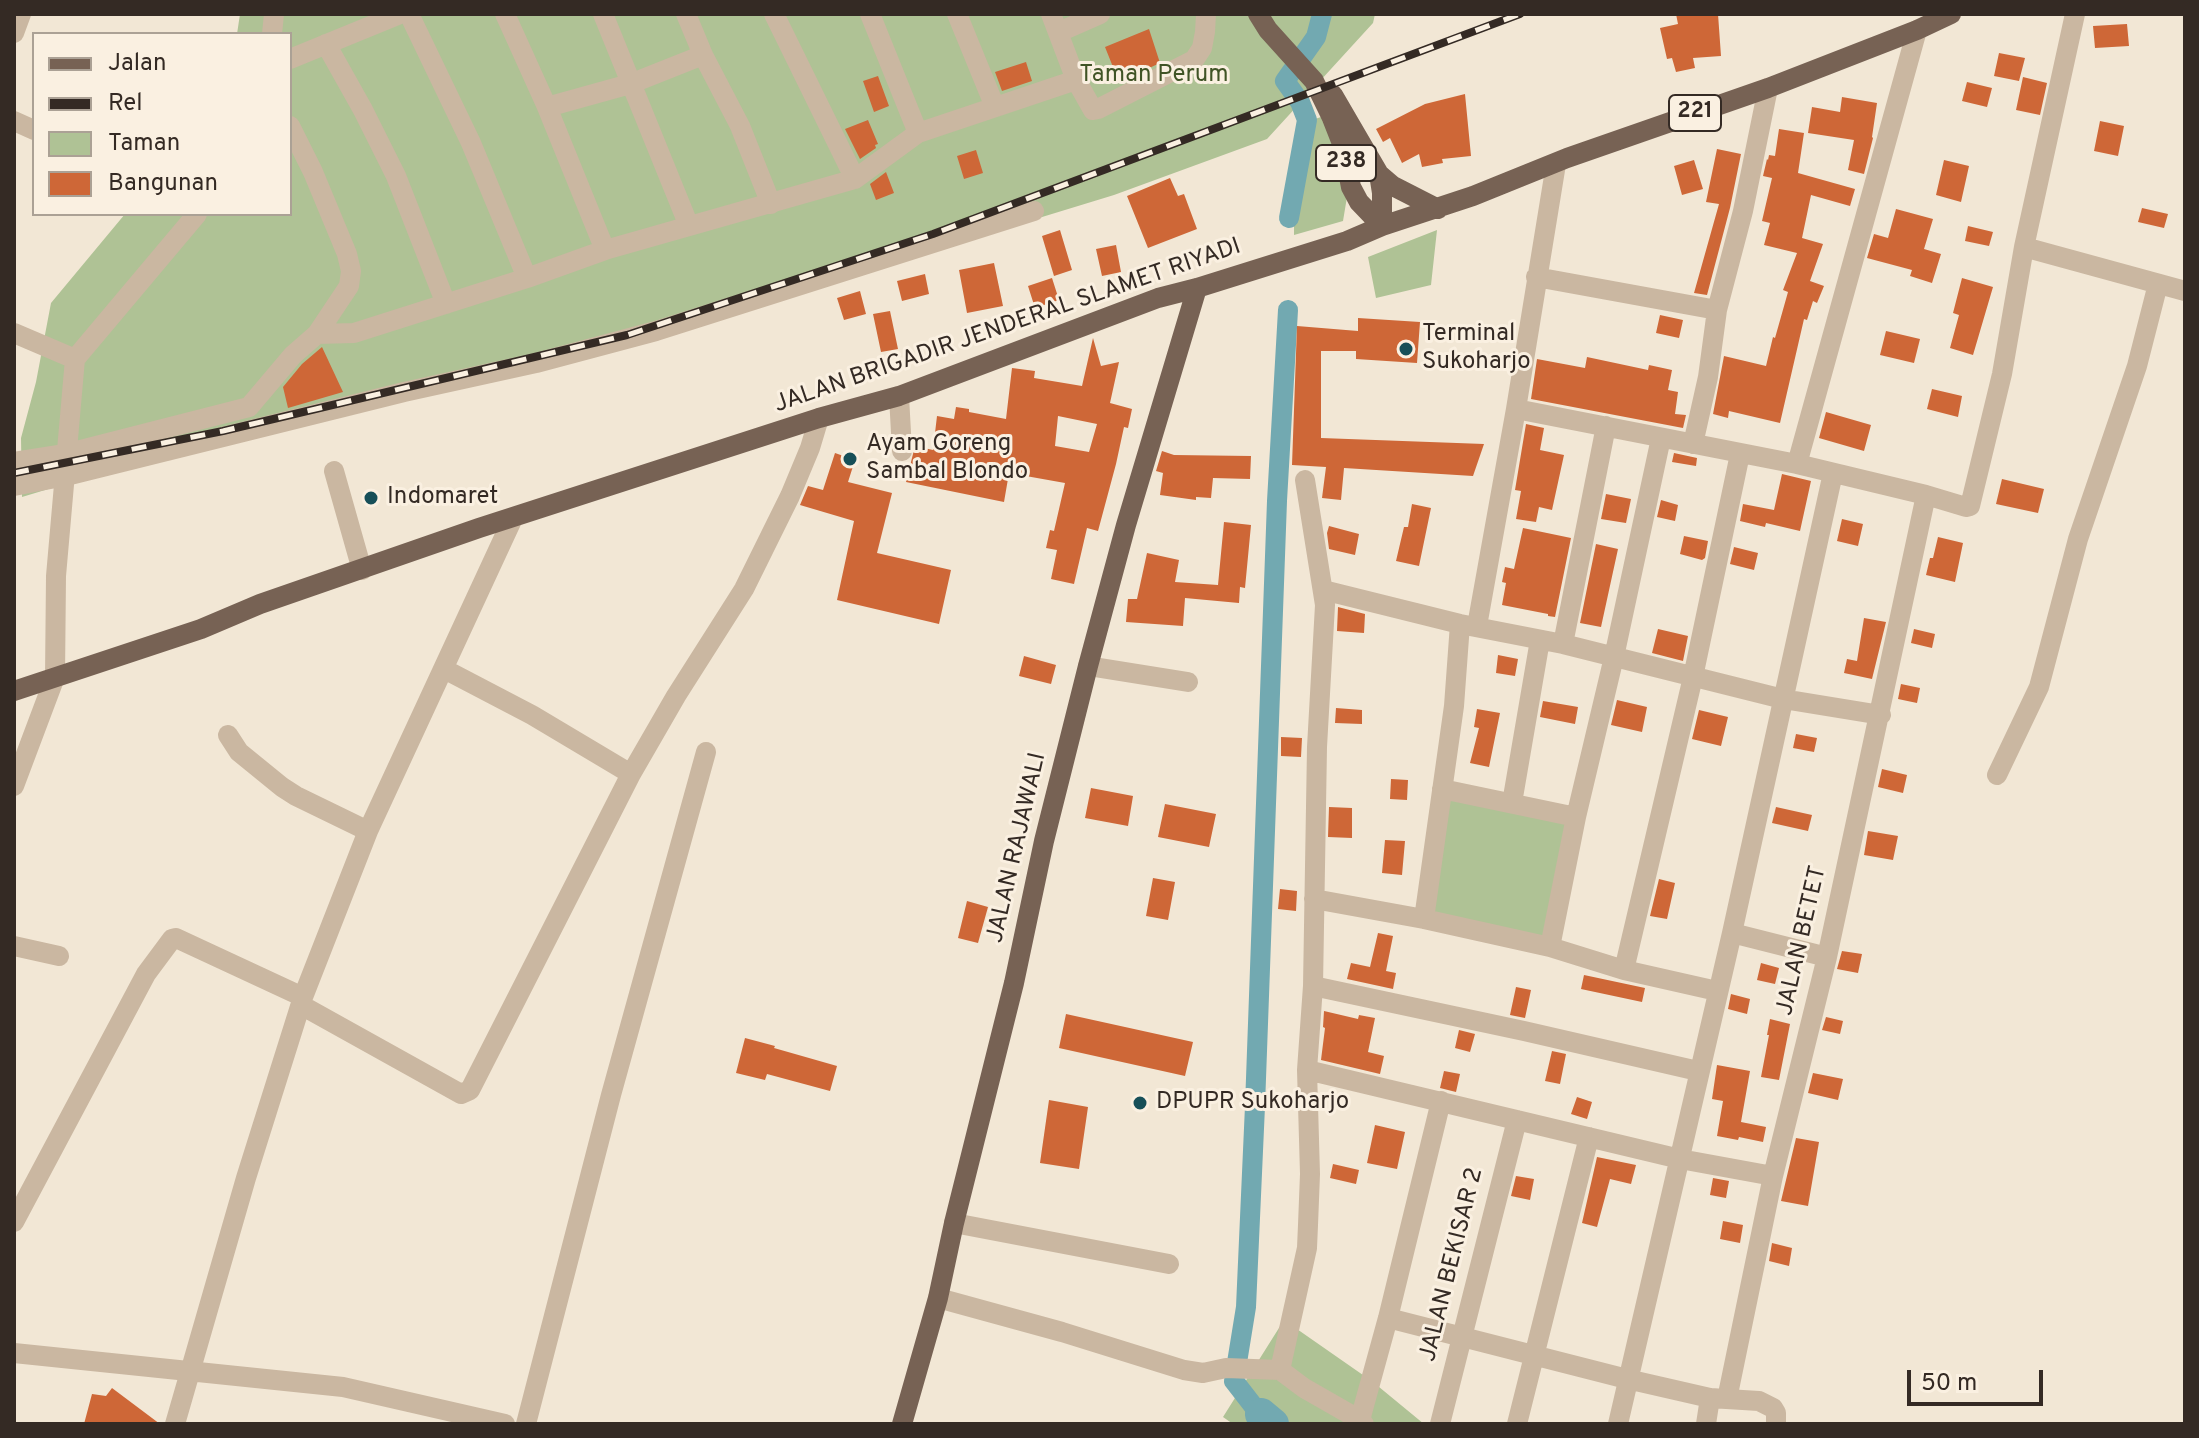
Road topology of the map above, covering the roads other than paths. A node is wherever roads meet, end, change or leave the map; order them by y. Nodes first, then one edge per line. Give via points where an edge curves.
1 (21, 14) edge
2 (400, 14) edge
3 (409, 14) edge
4 (505, 14) edge
5 (603, 14) edge
6 (686, 14) edge
7 (774, 14) edge
8 (870, 14) edge
9 (957, 14) edge
10 (1100, 14) edge
11 (1206, 14) edge
12 (1951, 14) edge
13 (2075, 14) edge
14 (1266, 19) edge
15 (1055, 23) edge
16 (1917, 30) junction
17 (14, 33) edge
18 (326, 44) junction
19 (703, 55) junction
20 (292, 58) edge
21 (1318, 78) junction
22 (1076, 80) junction
23 (630, 84) junction
24 (1768, 88) junction
25 (547, 107) junction
26 (995, 107) junction
27 (292, 130) edge
28 (918, 133) junction
29 (1556, 164) junction
30 (1379, 174) junction
31 (855, 179) junction
32 (1351, 187) junction
33 (771, 204) junction
34 (1438, 209) junction
35 (1034, 211) dead end
36 (186, 218) edge
37 (689, 226) junction
38 (1382, 226) junction
39 (1347, 241) junction
40 (2024, 247) junction
41 (605, 250) junction
42 (1536, 277) junction
43 (527, 278) junction
44 (2158, 284) junction
45 (1197, 288) junction
46 (2185, 291) edge
47 (446, 304) junction
48 (1717, 310) junction
49 (14, 333) edge
50 (317, 334) junction
51 (75, 359) junction
52 (899, 396) junction
53 (1516, 409) junction
54 (819, 418) junction
55 (1606, 426) junction
56 (1661, 438) junction
57 (1693, 444) junction
58 (902, 451) dead end
59 (65, 454) junction
60 (1740, 454) junction
61 (14, 462) edge
62 (1797, 464) junction
63 (334, 471) dead end
64 (1833, 473) junction
65 (66, 476) junction
66 (1305, 480) dead end
67 (14, 486) edge
68 (1926, 495) junction
69 (513, 518) junction
70 (362, 570) junction
71 (1323, 590) junction
72 (1469, 625) junction
73 (1540, 640) junction
74 (1563, 644) junction
75 (1614, 657) junction
76 (1088, 666) junction
77 (444, 669) junction
78 (55, 677) junction
79 (1693, 677) junction
80 (1188, 682) dead end
81 (14, 691) edge
82 (1783, 699) junction
83 (1881, 715) junction
84 (228, 735) dead end
85 (706, 752) dead end
86 (631, 774) junction
87 (1997, 775) dead end
88 (14, 786) edge
89 (1442, 789) junction
90 (1512, 803) junction
91 (1576, 817) junction
92 (368, 831) junction
93 (1314, 899) junction
94 (1424, 919) junction
95 (1732, 933) junction
96 (14, 946) edge
97 (1550, 947) junction
98 (59, 956) dead end
99 (1827, 957) junction
100 (1624, 970) junction
101 (1313, 986) junction
102 (1717, 991) junction
103 (302, 1001) junction
104 (1307, 1070) junction
105 (1698, 1071) junction
106 (1441, 1101) junction
107 (1517, 1120) junction
108 (1589, 1137) junction
109 (1680, 1159) junction
110 (1773, 1176) junction
111 (14, 1222) edge
112 (954, 1223) junction
113 (1169, 1264) dead end
114 (938, 1298) junction
115 (1388, 1318) junction
116 (1461, 1338) junction
117 (14, 1353) edge
118 (1536, 1355) junction
119 (1280, 1370) junction
120 (192, 1371) junction
121 (1627, 1379) junction
122 (1719, 1398) junction
123 (1362, 1422) edge
124 (175, 1424) edge
125 (505, 1424) edge
126 (526, 1424) edge
127 (902, 1424) edge
128 (1440, 1424) edge
129 (1517, 1424) edge
130 (1618, 1424) edge
131 (1706, 1424) edge
132 (1776, 1424) edge

1 - 17 street
2 - 18 street
3 - 43 street
4 - 25 street
5 - 23 street
6 - 19 street
7 - 31 street
8 - 28 street
9 - 26 street
10 - 15 street
11 - 22 street via 1202,48 1194,60 1098,109 1093,110
12 - 16 main road, 221
13 - 40 street
14 - 21 main road, 238
15 - 22 street
16 - 24 main road, 221
16 - 62 street
18 - 20 street
18 - 47 street via 396,176
19 - 23 street
19 - 33 street via 740,126
21 - 30 main road, 238
21 - 32 main road, 238 via 1343,146
22 - 26 street
23 - 25 street
23 - 37 street
24 - 29 main road, 221
24 - 48 street
25 - 41 street
26 - 28 street
27 - 50 street via 351,271 349,286
28 - 31 street
29 - 34 main road, 221
29 - 42 street
30 - 34 main road
30 - 38 main road, 238
31 - 33 street
32 - 38 main road, 238
32 - 39 main road
33 - 37 street
34 - 38 main road, 221
35 - 65 street via 656,331
36 - 51 street
37 - 41 street
38 - 39 main road, JALAN BRIGADIR JENDERAL SLAMET RIYADI
39 - 45 main road, JALAN BRIGADIR JENDERAL SLAMET RIYADI
40 - 44 street
40 - 68 street via 1972,504 1966,507
41 - 43 street
42 - 48 street
42 - 53 street
43 - 47 street
44 - 46 street
44 - 87 street via 2137,366 2078,539 2039,687
45 - 52 main road, JALAN BRIGADIR JENDERAL SLAMET RIYADI via 1113,314
45 - 76 main road, JALAN RAJAWALI
47 - 50 street via 354,333
48 - 57 street
49 - 51 street
50 - 59 street via 249,407
51 - 59 street
52 - 54 main road, JALAN BRIGADIR JENDERAL SLAMET RIYADI
52 - 58 street
53 - 55 street
53 - 72 street
54 - 69 main road, JALAN BRIGADIR JENDERAL SLAMET RIYADI
54 - 86 street via 790,496 744,589
55 - 56 street
55 - 74 street
56 - 57 street
56 - 75 street
57 - 60 street
59 - 61 street
59 - 65 street
60 - 62 street
60 - 79 street
62 - 64 street
63 - 70 street
64 - 68 street
64 - 82 street
65 - 67 street
65 - 78 street via 56,576
66 - 71 street
68 - 83 street, JALAN BETET
69 - 70 main road, JALAN BRIGADIR JENDERAL SLAMET RIYADI
69 - 77 street
70 - 78 main road, JALAN BRIGADIR JENDERAL SLAMET RIYADI
71 - 72 street
71 - 93 street
72 - 73 street
72 - 89 street
73 - 74 street
73 - 90 street
74 - 75 street
75 - 79 street
75 - 91 street
76 - 80 street
76 - 112 main road, JALAN RAJAWALI
77 - 86 street
77 - 92 street
78 - 81 main road, JALAN BRIGADIR JENDERAL SLAMET RIYADI
78 - 88 street
79 - 82 street
79 - 100 street
82 - 83 street
82 - 95 street
83 - 99 street, JALAN BETET
84 - 92 street via 239,752 282,787
85 - 126 street
86 - 103 street via 465,1094
89 - 90 street
89 - 94 street
90 - 91 street
91 - 97 street
92 - 103 street
93 - 94 street
93 - 101 street
94 - 97 street
95 - 99 street
95 - 102 street
96 - 98 street
97 - 100 street
99 - 110 street, JALAN BETET
100 - 102 street
101 - 104 street
101 - 105 street
102 - 105 street
103 - 111 street via 172,939 146,974
103 - 120 street
104 - 106 street
104 - 119 street via 1307,1248
105 - 109 street
106 - 107 street
106 - 115 street
107 - 108 street
107 - 116 street, JALAN BEKISAR 2
108 - 109 street
108 - 118 street
109 - 110 street
109 - 121 street
110 - 122 street, JALAN BETET
112 - 113 street
112 - 114 main road, JALAN RAJAWALI
114 - 119 street via 1184,1370
114 - 127 main road, JALAN RAJAWALI
115 - 116 street
115 - 123 street
116 - 118 street
116 - 128 street, JALAN BEKISAR 2
117 - 120 street
118 - 121 street
118 - 129 street
119 - 123 street
120 - 124 street
120 - 125 street via 343,1387
121 - 122 street
121 - 130 street
122 - 131 street, JALAN BETET
122 - 132 street via 1768,1404 1776,1413

